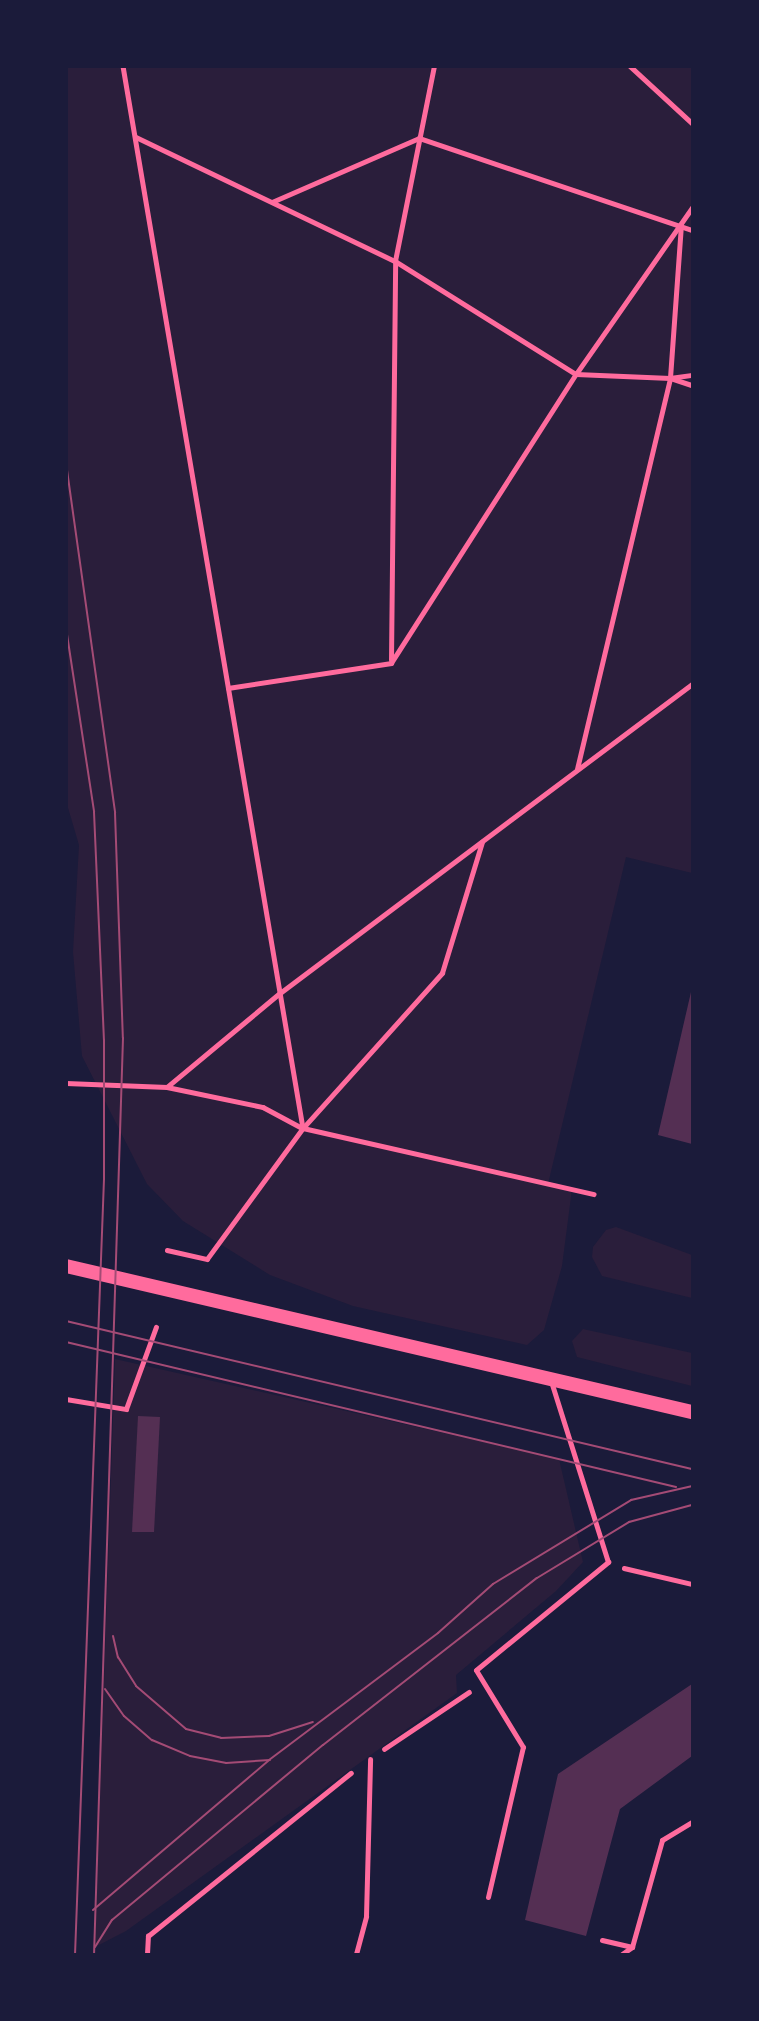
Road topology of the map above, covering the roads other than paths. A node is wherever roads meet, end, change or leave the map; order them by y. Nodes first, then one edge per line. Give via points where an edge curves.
1 (66, 1254) edge
2 (74, 1267) edge
3 (550, 1378) junction
4 (692, 1412) edge
5 (370, 1759) road end
6 (692, 1822) edge
7 (488, 1898) dead end
8 (601, 1940) dead end
9 (632, 1947) junction
10 (356, 1955) edge
11 (622, 1955) edge

1 - 2 main road
2 - 3 main road
3 - 4 main road
3 - 7 lane via 608,1562 476,1670 523,1747
5 - 10 lane via 366,1916
6 - 9 lane via 662,1840
8 - 9 lane
9 - 11 lane

